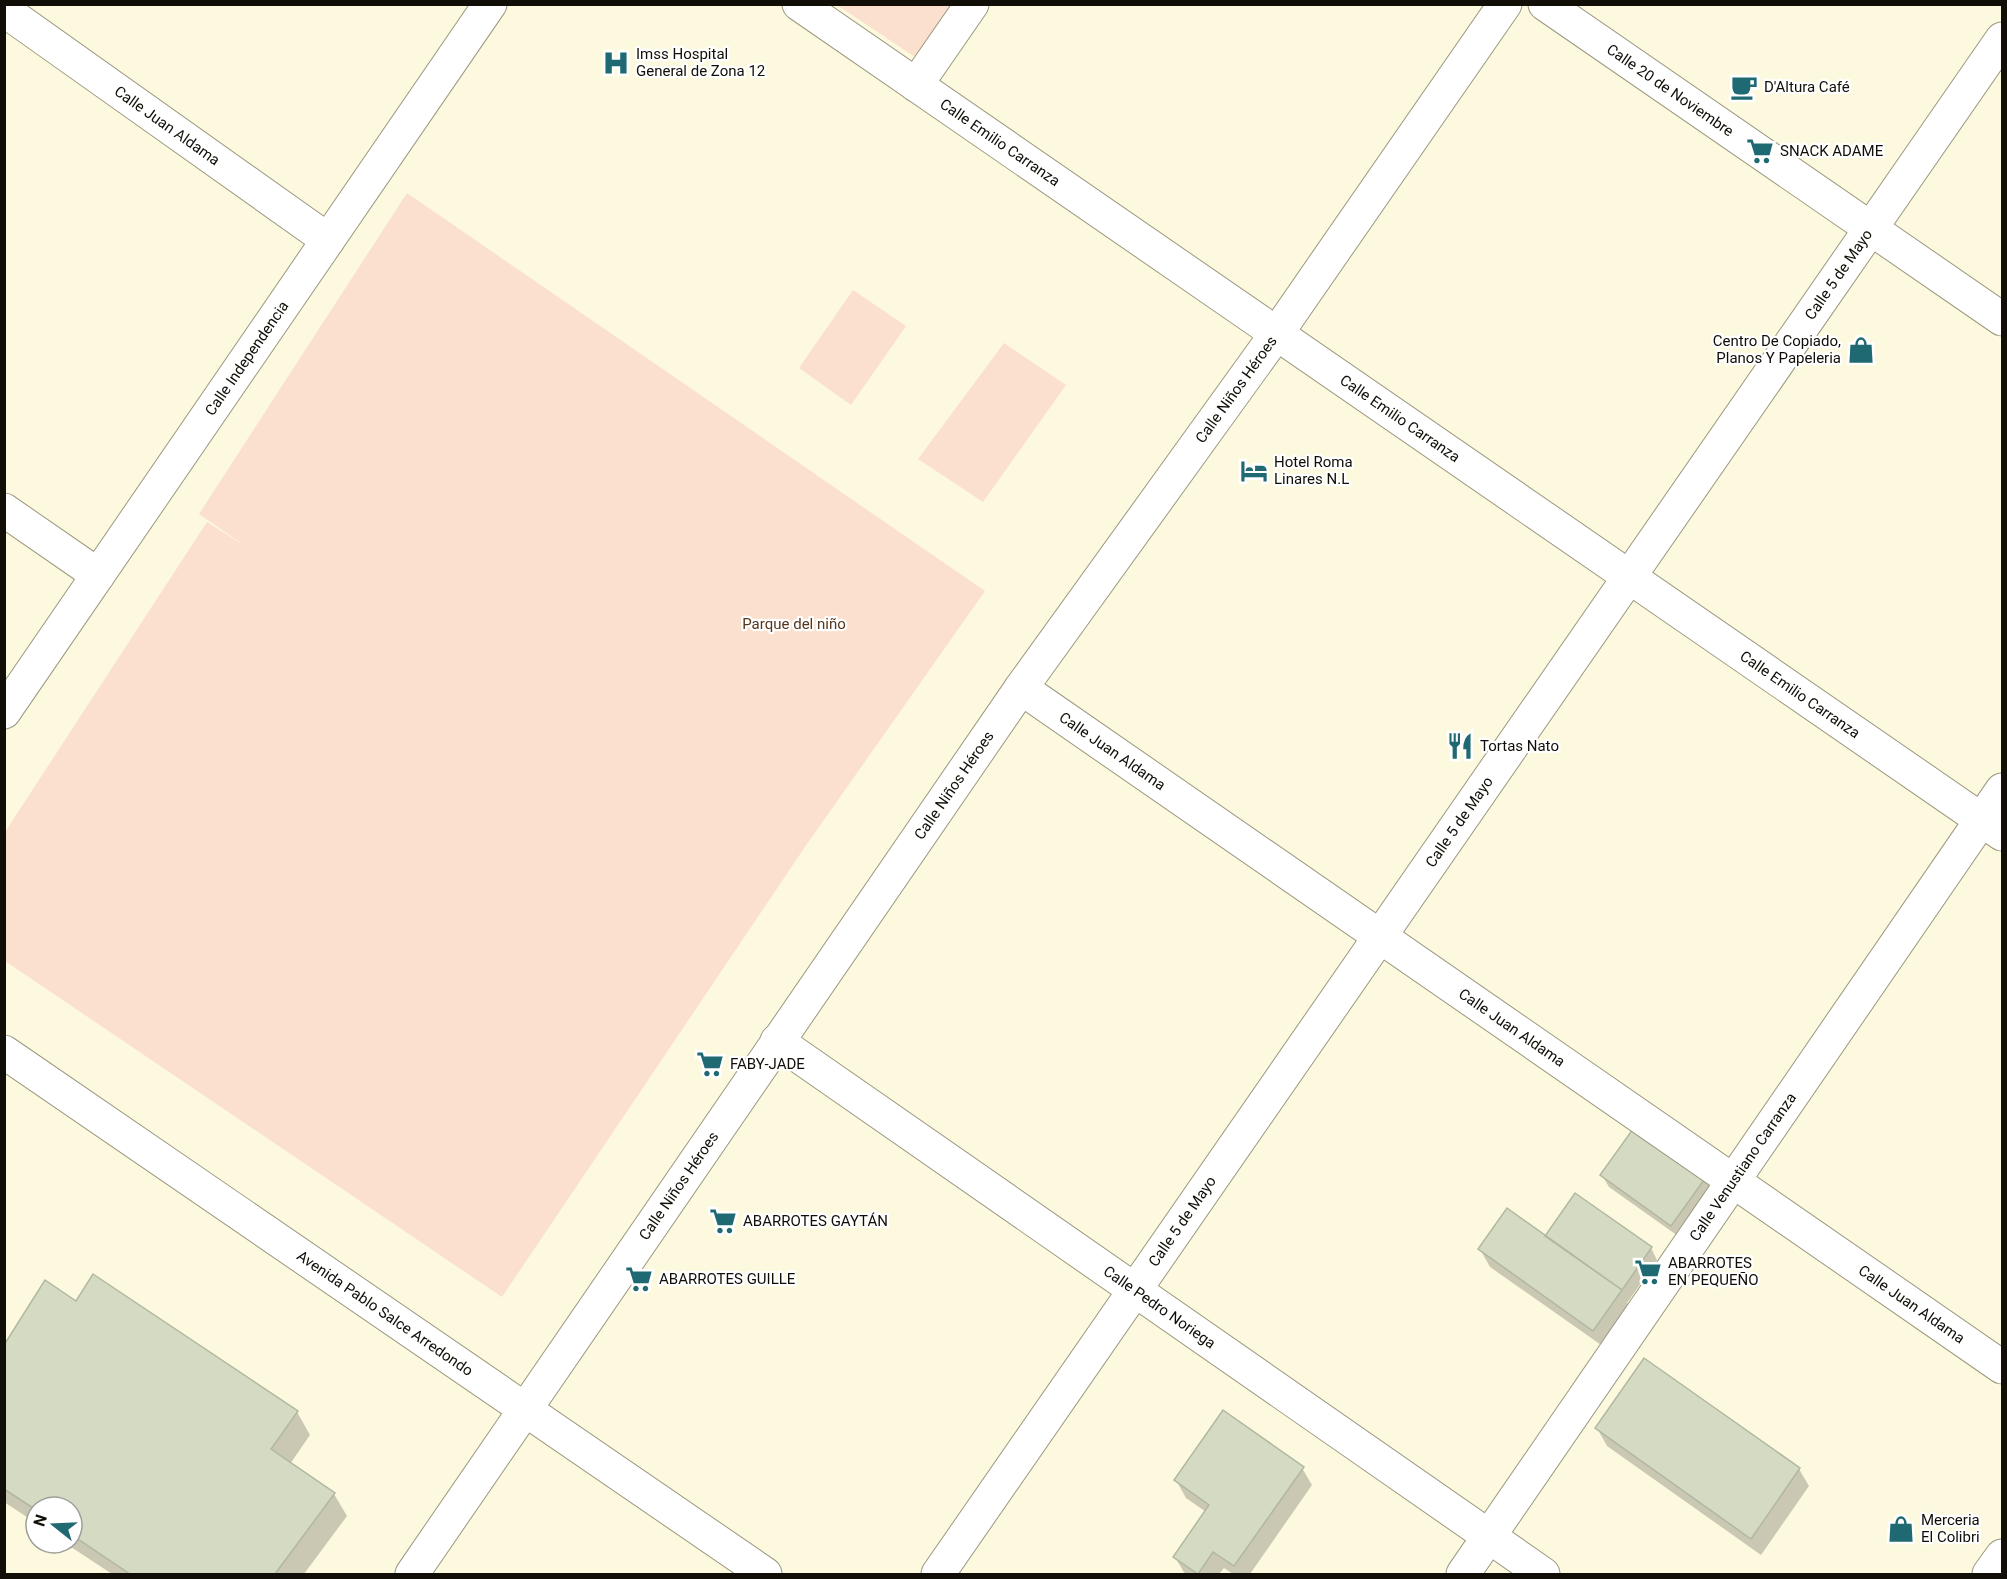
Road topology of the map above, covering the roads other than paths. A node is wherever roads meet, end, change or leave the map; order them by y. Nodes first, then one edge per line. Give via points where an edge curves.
1 (490, 4) edge
2 (799, 4) edge
3 (972, 4) edge
4 (1505, 4) edge
5 (1545, 4) edge
6 (4, 10) edge
7 (2002, 39) edge
8 (916, 85) junction
9 (1871, 229) junction
10 (328, 240) junction
11 (2002, 320) edge
12 (1277, 333) junction
13 (4, 510) edge
14 (98, 575) junction
15 (1630, 577) junction
16 (1021, 688) junction
17 (4, 712) edge
18 (2002, 790) edge
19 (1992, 827) edge
20 (1381, 936) junction
21 (777, 1041) junction
22 (4, 1052) edge
23 (1734, 1181) junction
24 (1135, 1291) junction
25 (2002, 1367) edge
26 (526, 1411) junction
27 (1490, 1536) junction
28 (2002, 1556) edge
29 (412, 1575) edge
30 (765, 1575) edge
31 (938, 1575) edge
32 (1463, 1575) edge
33 (1543, 1575) edge
34 (1989, 1575) edge

1 - 10 street, Calle Independencia
2 - 8 street, Calle Emilio Carranza
3 - 8 street
4 - 12 street, Calle Niños Héroes
5 - 9 street, Calle 20 de Noviembre
6 - 10 street, Calle Juan Aldama
7 - 9 street, Calle 5 de Mayo
8 - 12 street, Calle Emilio Carranza
9 - 11 street, Calle 20 de Noviembre
9 - 15 street, Calle 5 de Mayo
10 - 14 street, Calle Independencia
12 - 15 street, Calle Emilio Carranza
12 - 16 street, Calle Niños Héroes
13 - 14 street
14 - 17 street, Calle Independencia
15 - 19 street, Calle Emilio Carranza
15 - 20 street, Calle 5 de Mayo
16 - 20 street, Calle Juan Aldama
16 - 21 street, Calle Niños Héroes
18 - 19 street, Calle Venustiano Carranza
19 - 23 street, Calle Venustiano Carranza
20 - 23 street, Calle Juan Aldama
20 - 24 street, Calle 5 de Mayo
21 - 24 street, Calle Pedro Noriega
21 - 26 street, Calle Niños Héroes
22 - 26 street, Avenida Pablo Salce Arredondo
23 - 25 street, Calle Juan Aldama
23 - 27 street, Calle Venustiano Carranza
24 - 27 street, Calle Pedro Noriega
24 - 31 street, Calle 5 de Mayo
26 - 29 street, Calle Niños Héroes
26 - 30 street, Avenida Pablo Salce Arredondo
27 - 32 street, Calle Venustiano Carranza
27 - 33 street, Calle Pedro Noriega
28 - 34 street

